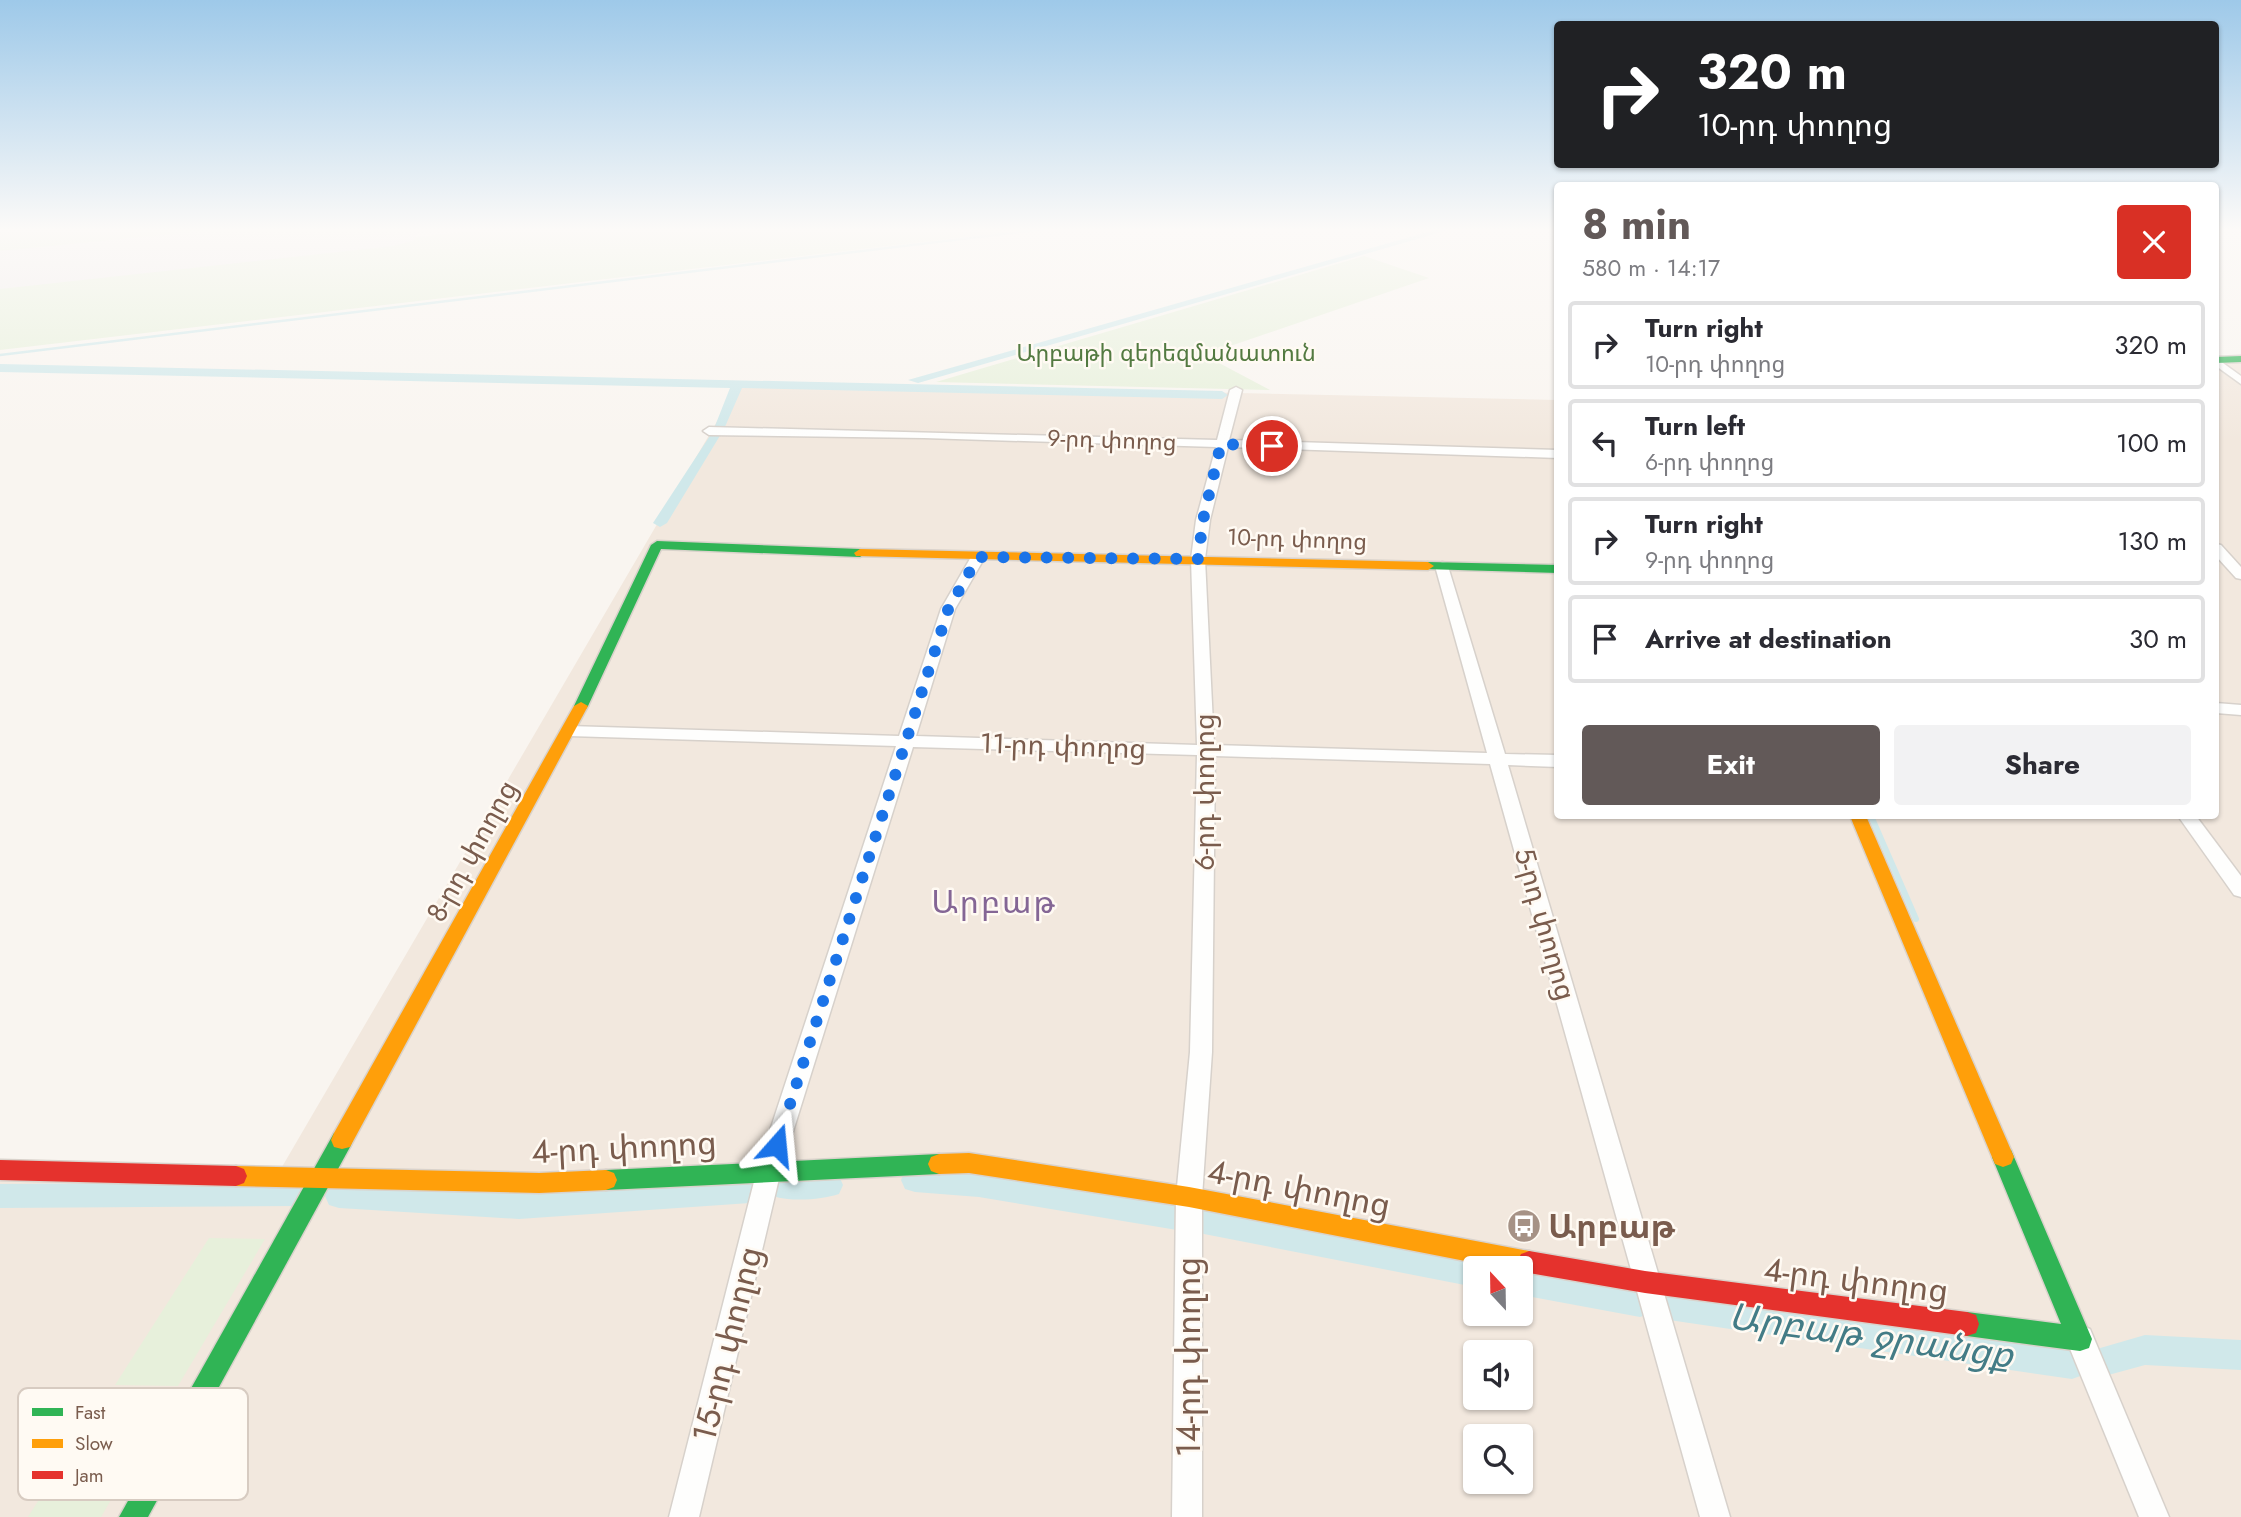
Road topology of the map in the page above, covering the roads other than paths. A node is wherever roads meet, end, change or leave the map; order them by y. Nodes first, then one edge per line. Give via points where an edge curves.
1 (2241, 359) edge
2 (2219, 360) edge
3 (2219, 363) edge
4 (2241, 381) edge
5 (1236, 390) dead end
6 (709, 431) dead end
7 (1221, 444) junction
8 (1554, 454) edge
9 (657, 545) joint
10 (2219, 551) edge
11 (978, 557) junction
12 (1198, 559) junction
13 (1443, 566) junction
14 (1554, 569) edge
15 (2241, 575) edge
16 (2219, 708) edge
17 (2241, 710) edge
18 (569, 731) junction
19 (906, 740) junction
20 (1206, 752) junction
21 (1499, 758) junction
22 (1554, 761) edge
23 (1859, 819) edge
24 (2189, 819) edge
25 (2241, 890) edge
26 (0, 1170) edge
27 (769, 1170) junction
28 (322, 1177) junction
29 (1189, 1197) junction
30 (1645, 1282) junction
31 (2080, 1339) junction
32 (205, 1388) edge
33 (142, 1500) edge
34 (133, 1517) edge
35 (684, 1517) edge
36 (1187, 1517) edge
37 (1715, 1517) edge
38 (2154, 1517) edge

1 - 2 street
3 - 4 street
5 - 7 street, 6-րդ փողոց
6 - 7 street, 9-րդ փողոց
7 - 8 street, 9-րդ փողոց
7 - 12 street, 6-րդ փողոց
9 - 11 street, 10-րդ փողոց
9 - 18 street, 8-րդ փողոց
10 - 15 street
11 - 12 street, 10-րդ փողոց
11 - 19 street, 15-րդ փողոց via 948,610
12 - 13 street, 10-րդ փողոց
12 - 20 street, 6-րդ փողոց
13 - 14 street, 10-րդ փողոց
13 - 21 street, 5-րդ փողոց
16 - 17 street
18 - 19 street, 11-րդ փողոց
18 - 28 street, 8-րդ փողոց
19 - 20 street, 11-րդ փողոց
19 - 27 street, 15-րդ փողոց
20 - 21 street, 11-րդ փողոց
20 - 29 street, 6-րդ փողոց via 1202,1052
21 - 22 street, 11-րդ փողոց
21 - 30 street, 5-րդ փողոց
23 - 31 street
24 - 25 street
26 - 28 street, 4-րդ փողոց
27 - 28 street, 4-րդ փողոց via 539,1183
27 - 29 street, 4-րդ փողոց via 969,1163
27 - 35 street, 15-րդ փողոց
28 - 32 street
29 - 30 street, 4-րդ փողոց
29 - 36 street, 14-րդ փողոց
30 - 31 street, 4-րդ փողոց
30 - 37 street, 5-րդ փողոց
31 - 38 street
33 - 34 street

